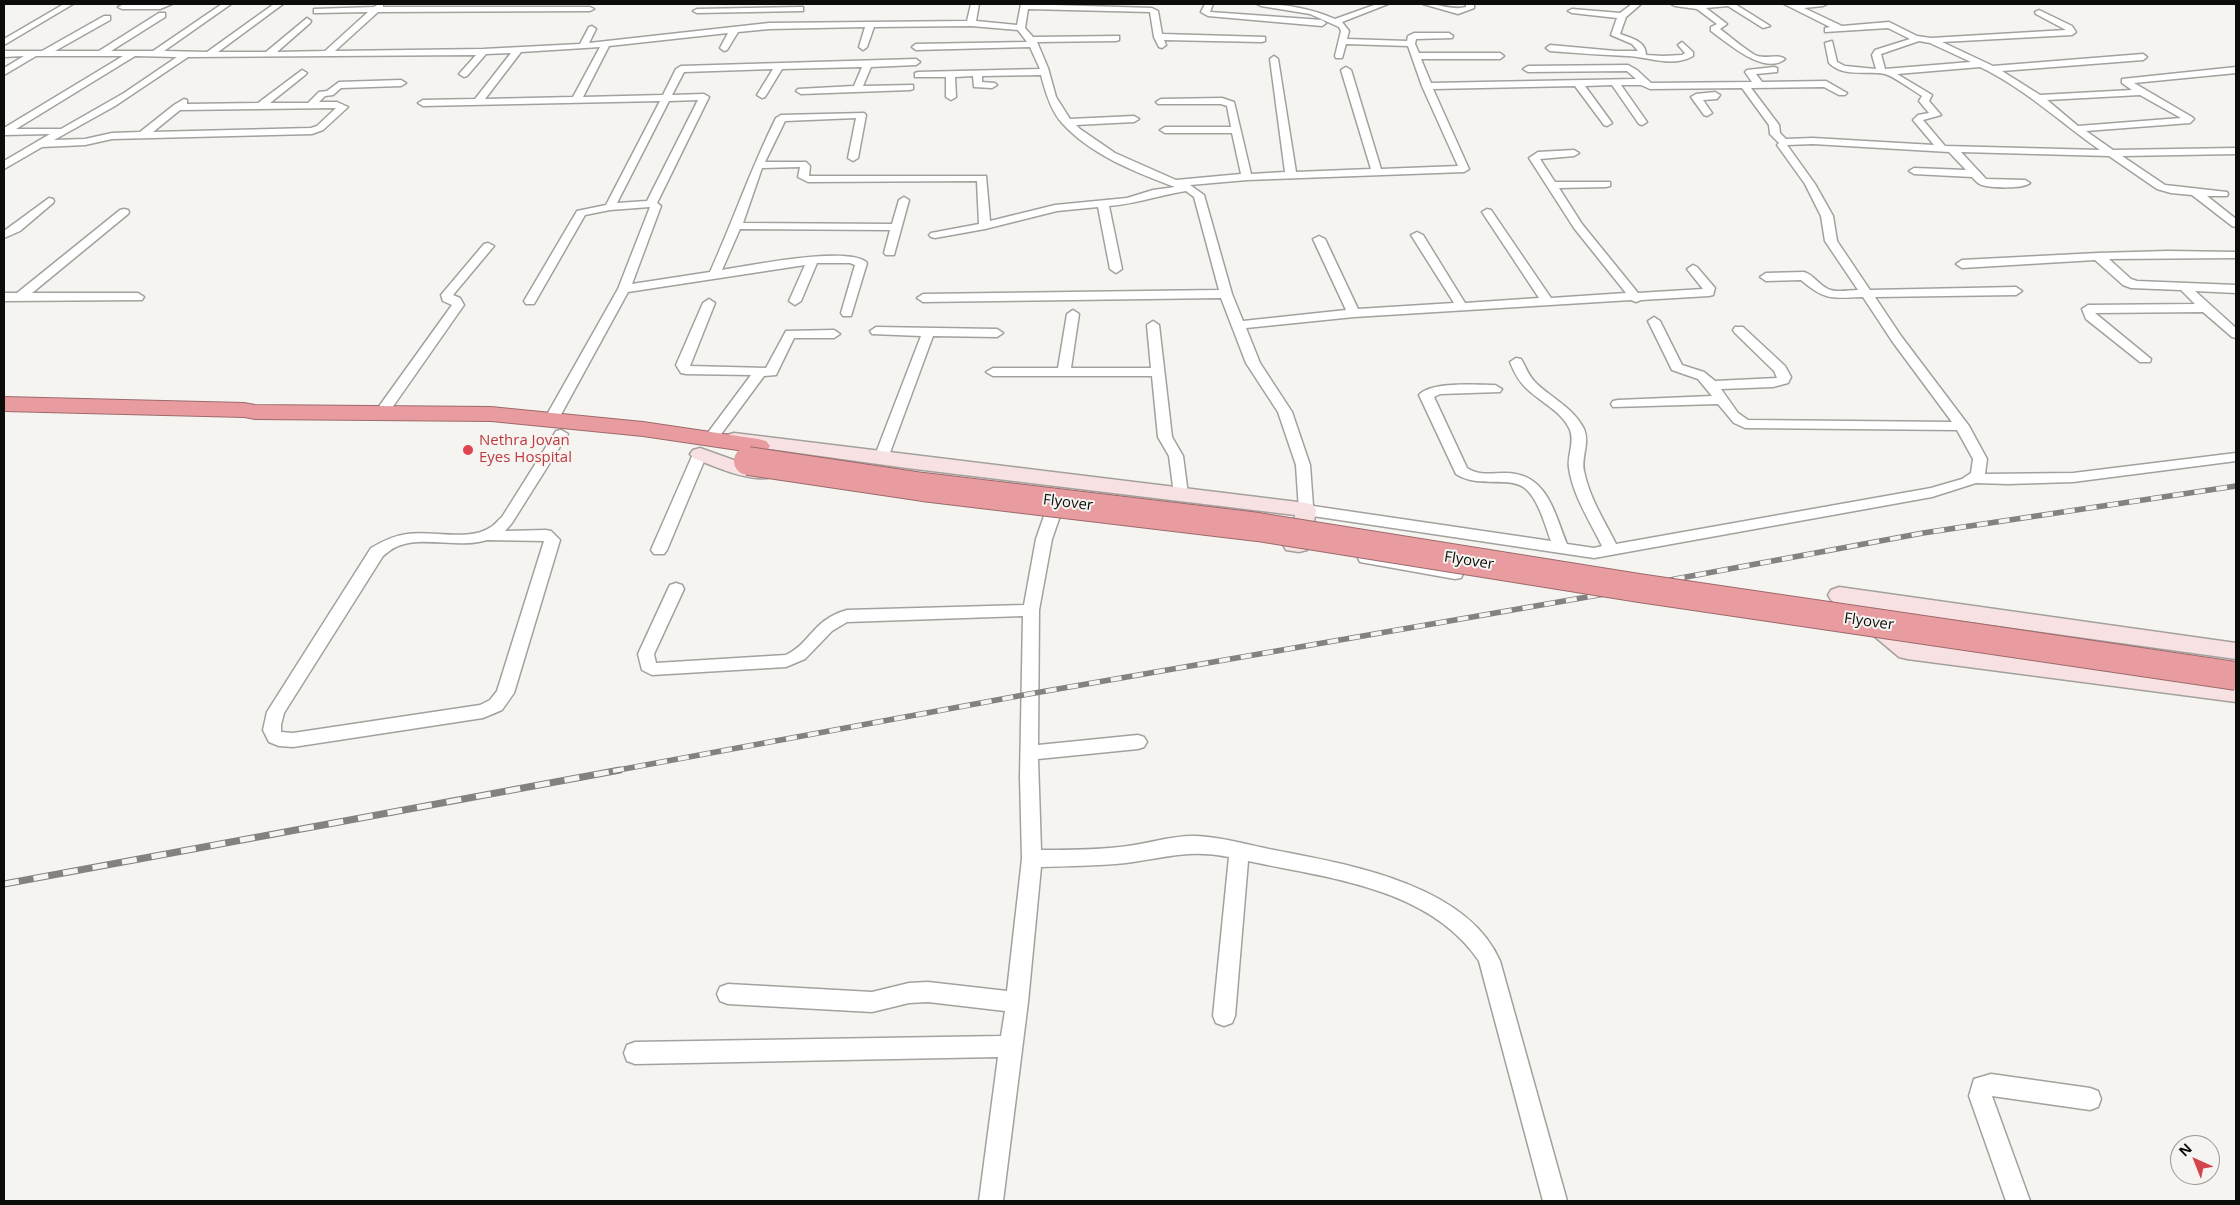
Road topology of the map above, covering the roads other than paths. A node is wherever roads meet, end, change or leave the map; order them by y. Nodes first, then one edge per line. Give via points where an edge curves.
1 (69, 4) edge
2 (168, 4) edge
3 (227, 4) edge
4 (279, 4) edge
5 (975, 4) edge
6 (1209, 4) edge
7 (1262, 4) edge
8 (1384, 4) edge
9 (1427, 4) edge
10 (1470, 4) edge
11 (1637, 4) edge
12 (1675, 4) edge
13 (1728, 4) edge
14 (1823, 4) edge
15 (1026, 5) edge
16 (1791, 5) edge
17 (380, 6) edge
18 (439, 6) edge
19 (769, 6) edge
20 (800, 6) edge
21 (1699, 6) junction
22 (122, 7) dead end
23 (590, 9) dead end
24 (317, 11) dead end
25 (697, 11) dead end
26 (1572, 11) edge
27 (2039, 12) dead end
28 (162, 15) dead end
29 (1622, 16) junction
30 (107, 18) dead end
31 (307, 21) dead end
32 (1337, 21) junction
33 (871, 23) junction
34 (971, 23) junction
35 (1322, 24) dead end
36 (796, 26) junction
37 (1766, 26) dead end
38 (1021, 28) junction
39 (592, 29) dead end
40 (735, 29) junction
41 (1841, 29) junction
42 (1828, 30) dead end
43 (1449, 36) dead end
44 (1116, 38) dead end
45 (1262, 39) dead end
46 (1918, 39) junction
47 (1343, 41) junction
48 (1932, 41) junction
49 (4, 42) edge
50 (1033, 42) junction
51 (1828, 43) dead end
52 (606, 44) junction
53 (1411, 44) junction
54 (1682, 45) dead end
55 (583, 46) junction
56 (862, 47) dead end
57 (916, 47) dead end
58 (724, 48) dead end
59 (1550, 48) dead end
60 (519, 50) junction
61 (483, 52) junction
62 (133, 53) junction
63 (188, 53) junction
64 (328, 53) junction
65 (4, 54) edge
66 (39, 54) junction
67 (99, 54) junction
68 (154, 54) junction
69 (270, 54) junction
70 (209, 55) junction
71 (1634, 55) junction
72 (1339, 56) dead end
73 (1416, 56) junction
74 (1500, 56) dead end
75 (2143, 57) dead end
76 (1274, 59) dead end
77 (1781, 59) dead end
78 (916, 62) dead end
79 (868, 64) junction
80 (1982, 64) junction
81 (1683, 65) junction
82 (780, 67) junction
83 (1528, 69) dead end
84 (1992, 69) junction
85 (1346, 70) dead end
86 (1774, 70) dead end
87 (2236, 70) edge
88 (4, 72) edge
89 (1045, 72) junction
90 (1884, 72) junction
91 (302, 73) dead end
92 (464, 74) dead end
93 (978, 74) junction
94 (950, 75) junction
95 (918, 76) dead end
96 (1614, 81) junction
97 (1577, 82) junction
98 (1642, 82) junction
99 (401, 84) dead end
100 (992, 85) dead end
101 (1759, 85) junction
102 (1427, 86) junction
103 (1693, 86) junction
104 (1709, 86) junction
105 (1745, 86) junction
106 (910, 87) dead end
107 (857, 89) junction
108 (801, 90) dead end
109 (2142, 92) junction
110 (1842, 93) dead end
111 (762, 95) dead end
112 (951, 96) dead end
113 (664, 98) junction
114 (2038, 98) junction
115 (576, 101) junction
116 (478, 102) junction
117 (1161, 102) dead end
118 (423, 103) dead end
119 (310, 106) junction
120 (259, 107) junction
121 (1707, 113) dead end
122 (1134, 119) dead end
123 (1066, 122) junction
124 (1642, 122) dead end
125 (1608, 123) dead end
126 (2076, 129) junction
127 (1166, 130) dead end
128 (1236, 130) junction
129 (64, 131) junction
130 (143, 135) junction
131 (1784, 142) junction
132 (38, 144) junction
133 (1947, 149) junction
134 (2236, 151) edge
135 (1574, 153) dead end
136 (2111, 153) junction
137 (853, 158) dead end
138 (758, 165) junction
139 (4, 166) edge
140 (1914, 171) dead end
141 (1378, 173) junction
142 (1976, 174) junction
143 (1291, 176) junction
144 (1247, 177) junction
145 (1175, 183) junction
146 (2024, 183) dead end
147 (1606, 184) dead end
148 (1552, 185) junction
149 (1188, 188) junction
150 (2195, 192) junction
151 (2223, 194) dead end
152 (904, 200) dead end
153 (49, 201) dead end
154 (1104, 203) junction
155 (651, 204) junction
156 (610, 207) junction
157 (124, 212) dead end
158 (1487, 212) dead end
159 (2236, 224) edge
160 (736, 226) junction
161 (985, 226) junction
162 (896, 227) junction
163 (4, 235) edge
164 (935, 235) dead end
165 (1417, 235) dead end
166 (1318, 239) dead end
167 (488, 246) dead end
168 (890, 253) dead end
169 (2098, 256) junction
170 (2236, 256) edge
171 (813, 260) junction
172 (1962, 264) dead end
173 (1116, 269) dead end
174 (1693, 269) dead end
175 (714, 276) junction
176 (1766, 277) dead end
177 (2184, 287) junction
178 (624, 289) junction
179 (2236, 289) edge
180 (2016, 291) dead end
181 (1867, 293) junction
182 (1226, 294) junction
183 (4, 297) edge
184 (20, 297) junction
185 (138, 297) dead end
186 (923, 298) dead end
187 (1636, 298) junction
188 (530, 301) dead end
189 (795, 301) dead end
190 (709, 303) dead end
191 (1548, 303) junction
192 (1462, 307) junction
193 (2206, 308) junction
194 (847, 312) dead end
195 (1354, 313) junction
196 (1073, 314) dead end
197 (1654, 321) dead end
198 (1238, 325) junction
199 (1153, 326) dead end
200 (1739, 330) dead end
201 (876, 331) dead end
202 (928, 332) junction
203 (997, 333) dead end
204 (834, 334) dead end
205 (2236, 334) edge
206 (2145, 359) dead end
207 (1516, 362) dead end
208 (760, 372) junction
209 (994, 372) dead end
210 (1064, 372) junction
211 (1156, 372) junction
212 (1711, 386) junction
213 (1495, 389) dead end
214 (1722, 400) junction
215 (4, 404) edge
216 (1618, 404) dead end
217 (382, 412) junction
218 (4, 417) edge
219 (1962, 426) junction
220 (556, 427) junction
221 (706, 446) junction
222 (753, 453) junction
223 (2236, 457) edge
224 (881, 458) junction
225 (1975, 478) junction
226 (1181, 494) junction
227 (1306, 510) junction
228 (1053, 514) junction
229 (489, 536) junction
230 (1299, 545) junction
231 (1560, 548) junction
232 (659, 550) dead end
233 (1611, 550) junction
234 (1455, 574) dead end
235 (676, 589) dead end
236 (1031, 610) junction
237 (2236, 651) edge
238 (2236, 660) edge
239 (2236, 676) edge
240 (2236, 693) edge
241 (1138, 742) dead end
242 (1030, 753) junction
243 (1238, 851) junction
244 (1032, 859) junction
245 (728, 994) dead end
246 (1017, 1002) junction
247 (1224, 1016) dead end
248 (1011, 1046) junction
249 (635, 1053) dead end
250 (2090, 1099) dead end
251 (991, 1201) edge
252 (1555, 1201) edge
253 (2018, 1201) edge

1 - 49 street
2 - 22 street
3 - 68 street
4 - 70 street
5 - 34 street
6 - 35 street via 1205,12 1208,14
7 - 32 street via 1305,11
8 - 32 street
9 - 10 street via 1458,12 1470,8
11 - 29 street
12 - 21 street
13 - 21 street
13 - 37 street
14 - 16 street
15 - 38 street
15 - 45 street via 1152,10 1160,41
16 - 41 street
17 - 18 street
17 - 24 street
17 - 64 street
18 - 23 street
19 - 20 street
19 - 25 street
20 - 36 street
21 - 77 street via 1723,24 1714,29 1749,54 1761,59
26 - 29 street
27 - 48 street via 2072,32
28 - 67 street
29 - 71 street via 1614,33 1640,45 1643,53
30 - 66 street
31 - 69 street
32 - 47 street via 1344,27
33 - 34 street
33 - 36 street
33 - 56 street
34 - 38 street
36 - 40 street
38 - 50 street
39 - 55 street
40 - 52 street
40 - 58 street
41 - 42 street
41 - 46 street via 1886,24
43 - 53 street via 1414,36
44 - 50 street
46 - 48 street
46 - 90 street via 1878,52
47 - 53 street
47 - 72 street
48 - 80 street
50 - 57 street
50 - 89 street
51 - 90 street via 1837,67
52 - 55 street
52 - 115 street
53 - 73 street
54 - 81 street via 1690,54
55 - 60 street
59 - 71 street
60 - 61 street
60 - 116 street
61 - 64 street
61 - 92 street
62 - 67 street
62 - 68 street
62 - 129 street via 4,132
63 - 68 street
63 - 70 street
63 - 129 street via 140,87
64 - 69 street
65 - 66 street
66 - 67 street
66 - 88 street
69 - 70 street
71 - 81 street
73 - 74 street
73 - 102 street
75 - 84 street
76 - 143 street
78 - 79 street
79 - 82 street
79 - 107 street
80 - 84 street
80 - 90 street
81 - 103 street
82 - 111 street
82 - 113 street via 682,68
83 - 98 street via 1630,69
84 - 114 street
85 - 141 street
86 - 101 street via 1750,72
87 - 109 street via 2124,82
89 - 93 street
89 - 123 street via 1053,100
90 - 133 street via 1927,95 1924,101 1936,115 1918,120
91 - 120 street
93 - 94 street
93 - 100 street via 977,85
94 - 95 street
94 - 112 street
96 - 97 street
96 - 98 street
96 - 124 street
97 - 102 street
97 - 125 street
98 - 103 street via 1650,86
99 - 119 street via 339,85 330,93 322,94
101 - 105 street
101 - 110 street via 1826,84
102 - 141 street via 1464,169
103 - 104 street
104 - 105 street
104 - 121 street via 1715,96 1696,98
105 - 131 street via 1774,125 1775,134
106 - 107 street
107 - 108 street
109 - 114 street
109 - 126 street via 2189,121
113 - 115 street
113 - 155 street via 705,98
113 - 156 street
114 - 126 street
115 - 116 street
116 - 118 street
117 - 128 street via 1229,102 1233,106
119 - 120 street
119 - 130 street via 343,107 320,128 312,131
120 - 130 street via 181,104
122 - 123 street
123 - 145 street via 1097,148
126 - 136 street
127 - 128 street
128 - 144 street
129 - 132 street
130 - 132 street
131 - 133 street
131 - 181 street via 1782,146 1810,184 1827,216 1831,241
132 - 139 street
133 - 136 street
133 - 142 street
134 - 136 street
135 - 148 street via 1534,156
136 - 150 street via 2164,189
137 - 138 street via 862,115 785,117 780,120
138 - 160 street
138 - 161 street via 802,164 805,166 803,177 808,179 979,177 983,180
140 - 142 street
141 - 143 street
142 - 146 street via 1983,182 1991,184
143 - 144 street
144 - 145 street
145 - 149 street
147 - 148 street
148 - 187 street via 1578,226
149 - 154 street
149 - 182 street via 1199,195
150 - 151 street
150 - 159 street
152 - 162 street
153 - 163 street
154 - 161 street via 1055,208
154 - 173 street
155 - 156 street
155 - 178 street via 656,208
156 - 188 street via 587,210 579,215
157 - 184 street
158 - 191 street
160 - 162 street
160 - 175 street
161 - 164 street
162 - 168 street
165 - 192 street
166 - 195 street
167 - 217 street via 447,295 458,305
169 - 170 street
169 - 172 street
169 - 177 street via 2130,284
171 - 175 street
171 - 189 street
171 - 194 street via 861,263
174 - 187 street via 1709,292
175 - 178 street
176 - 181 street via 1804,276 1827,293
177 - 179 street
177 - 193 street
178 - 220 street
180 - 181 street
181 - 219 street via 1896,338
182 - 186 street
182 - 198 street
183 - 184 street
184 - 185 street
187 - 191 street
190 - 208 street via 684,368
191 - 192 street
192 - 195 street
193 - 205 street
193 - 206 street via 2088,309 2090,316
195 - 198 street
196 - 210 street
197 - 212 street via 1677,366 1702,375
198 - 227 street via 1253,363 1285,412 1303,465
199 - 211 street
200 - 212 street via 1780,369 1783,380
201 - 202 street
202 - 203 street
202 - 224 street
204 - 208 street via 790,334 773,370
207 - 233 street via 1525,379 1567,415 1577,430 1577,472
208 - 221 street
209 - 210 street
210 - 211 street
211 - 226 street via 1165,438 1176,456
212 - 214 street
213 - 231 street via 1438,390 1426,395 1461,470 1473,477 1519,479 1530,484 1544,507
214 - 216 street
214 - 219 street via 1735,418 1750,426
215 - 217 highway via 255,412
217 - 220 highway via 491,414
218 - 220 highway via 244,424
219 - 225 street via 1980,460
220 - 221 highway, Flyover
220 - 229 street via 501,528
221 - 222 highway, Flyover
221 - 224 street via 773,441
221 - 228 street via 738,468 875,493
221 - 232 street
222 - 238 highway, Flyover via 1328,522 1685,580
222 - 239 highway, Flyover, bridge via 923,487 1258,526 1640,588
223 - 225 street via 2085,475 2018,480
224 - 226 street
225 - 233 street via 1932,492
226 - 227 street
227 - 230 street
227 - 231 street
228 - 230 street
228 - 236 street via 1044,539
229 - 229 street via 541,534 552,540 505,693 496,705 483,711 301,739 274,737 271,726 276,712 382,547 408,538
230 - 234 street
231 - 233 street via 1594,553
235 - 236 street via 646,654 648,666 652,669 790,660 808,647 827,624 847,616
236 - 242 street
237 - 240 street via 1839,596 1907,651
241 - 242 street
242 - 244 street
243 - 244 street via 1195,844 1120,855
243 - 247 street
243 - 252 street via 1342,872 1393,889 1430,905 1471,936 1486,954 1495,976
244 - 246 street
245 - 246 street via 872,1002 928,992
246 - 248 street
248 - 249 street
248 - 251 street
250 - 253 street via 1991,1086 1982,1088 1980,1096

